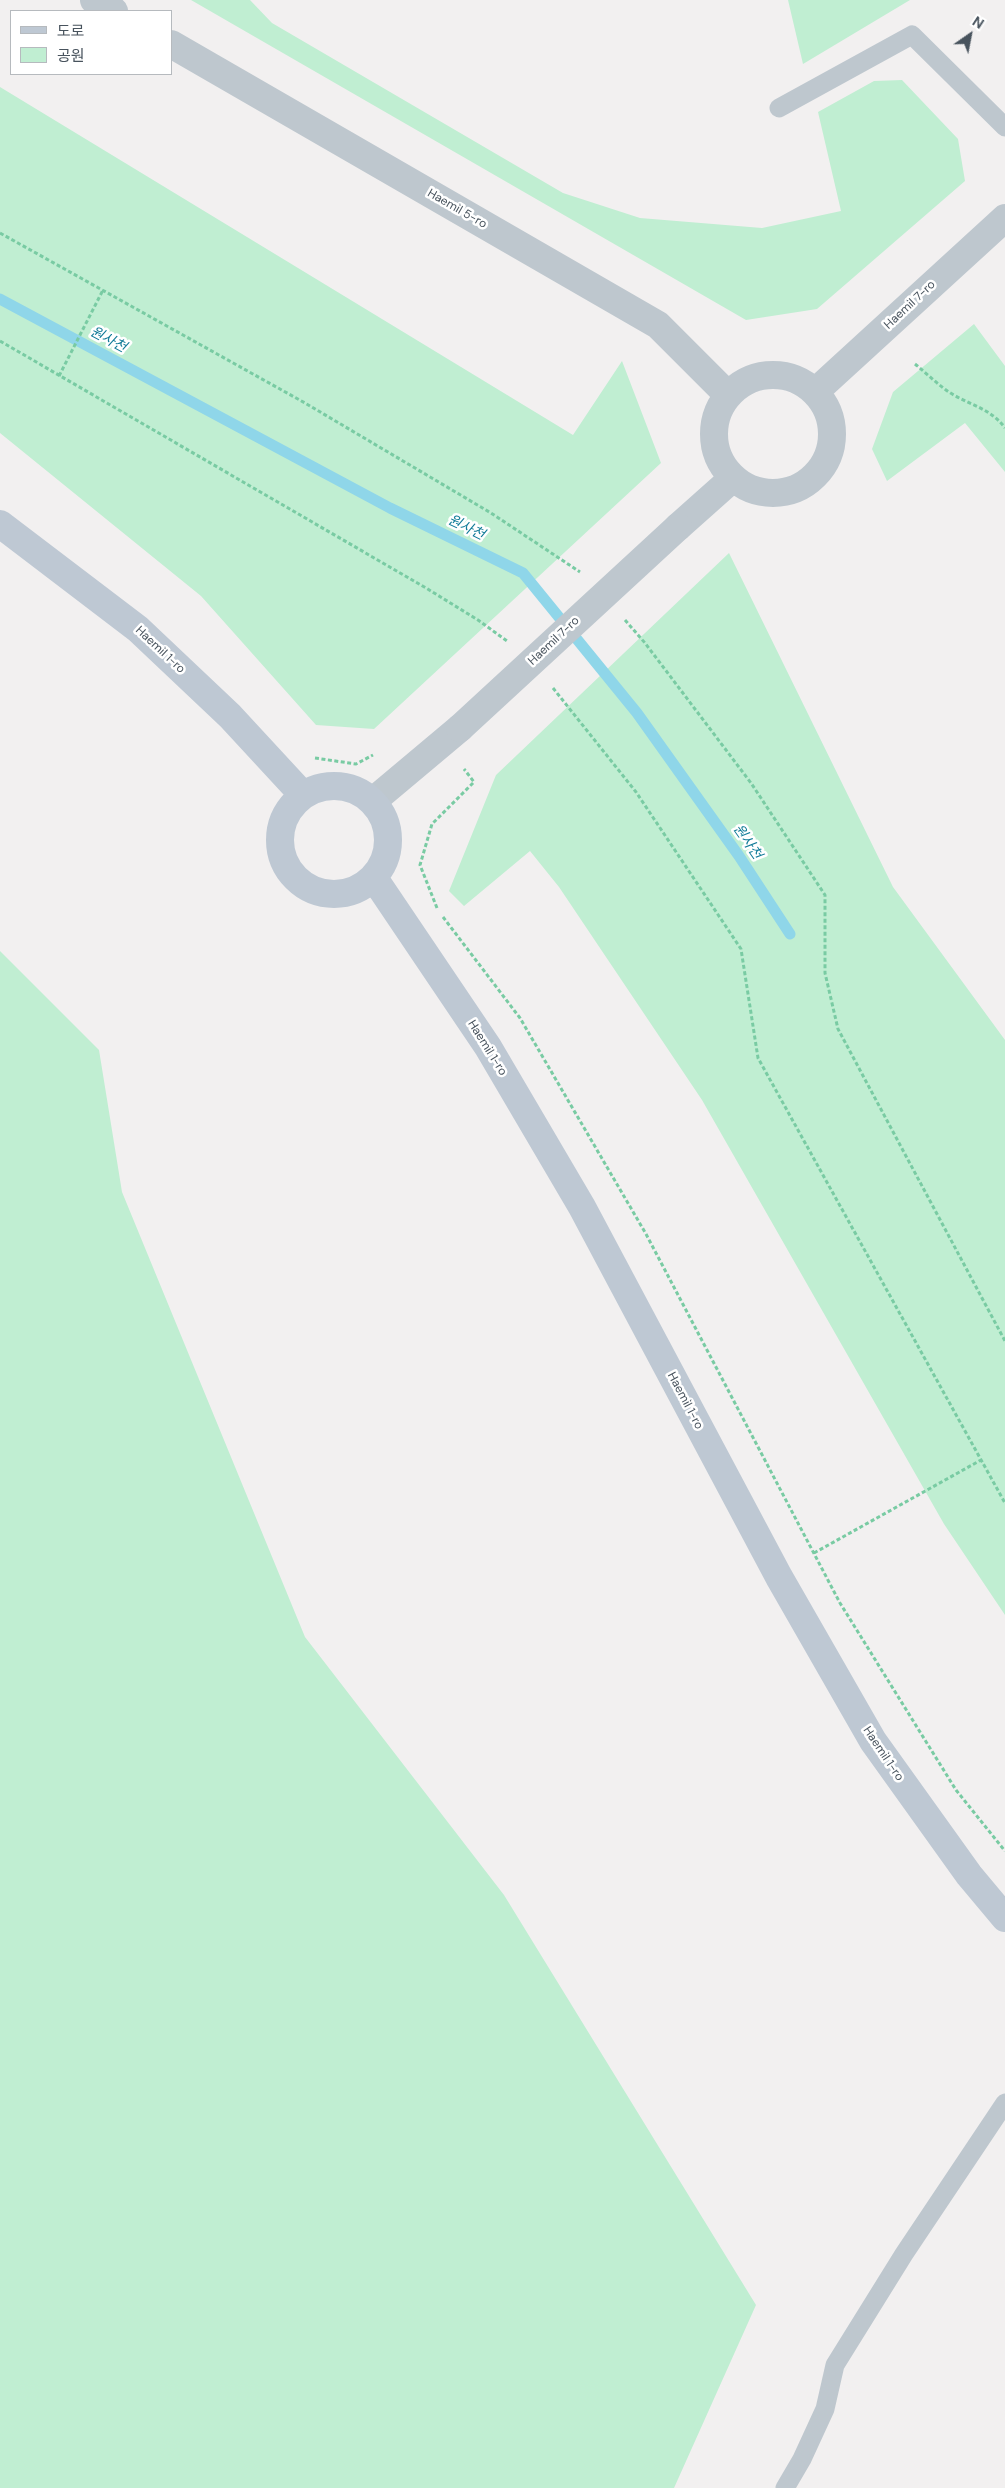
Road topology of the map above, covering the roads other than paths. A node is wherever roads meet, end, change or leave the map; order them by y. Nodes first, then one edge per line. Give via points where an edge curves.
1 (94, 0) edge
2 (112, 10) edge
3 (172, 45) edge
4 (779, 108) dead end
5 (1005, 127) edge
6 (1005, 218) edge
7 (816, 392) junction
8 (728, 395) junction
9 (733, 478) junction
10 (0, 524) edge
11 (303, 795) junction
12 (373, 801) junction
13 (374, 878) junction
14 (1005, 1918) edge
15 (1005, 2103) edge
16 (785, 2488) edge

1 - 2 street
3 - 8 street, Haemil 5-ro via 658,325
4 - 5 lane via 912,35
6 - 7 street, Haemil 7-ro
7 - 8 street via 799,380 780,374 761,375 743,382
7 - 9 street via 827,408 833,428 831,449 823,468 809,482 777,493 750,489
8 - 9 street via 718,410 713,429 714,447 721,464
9 - 12 street, Haemil 7-ro, bridge via 460,728
10 - 11 street, Haemil 1-ro via 138,629 230,716
11 - 12 street via 320,787 339,785 357,790
11 - 13 street via 291,806 281,829 281,854 288,869 313,890 329,895 361,888
12 - 13 street via 389,831 389,848 384,864
13 - 14 street, Haemil 1-ro via 488,1047 582,1207 779,1577 873,1741 969,1875
15 - 16 lane via 904,2254 835,2365 825,2409

